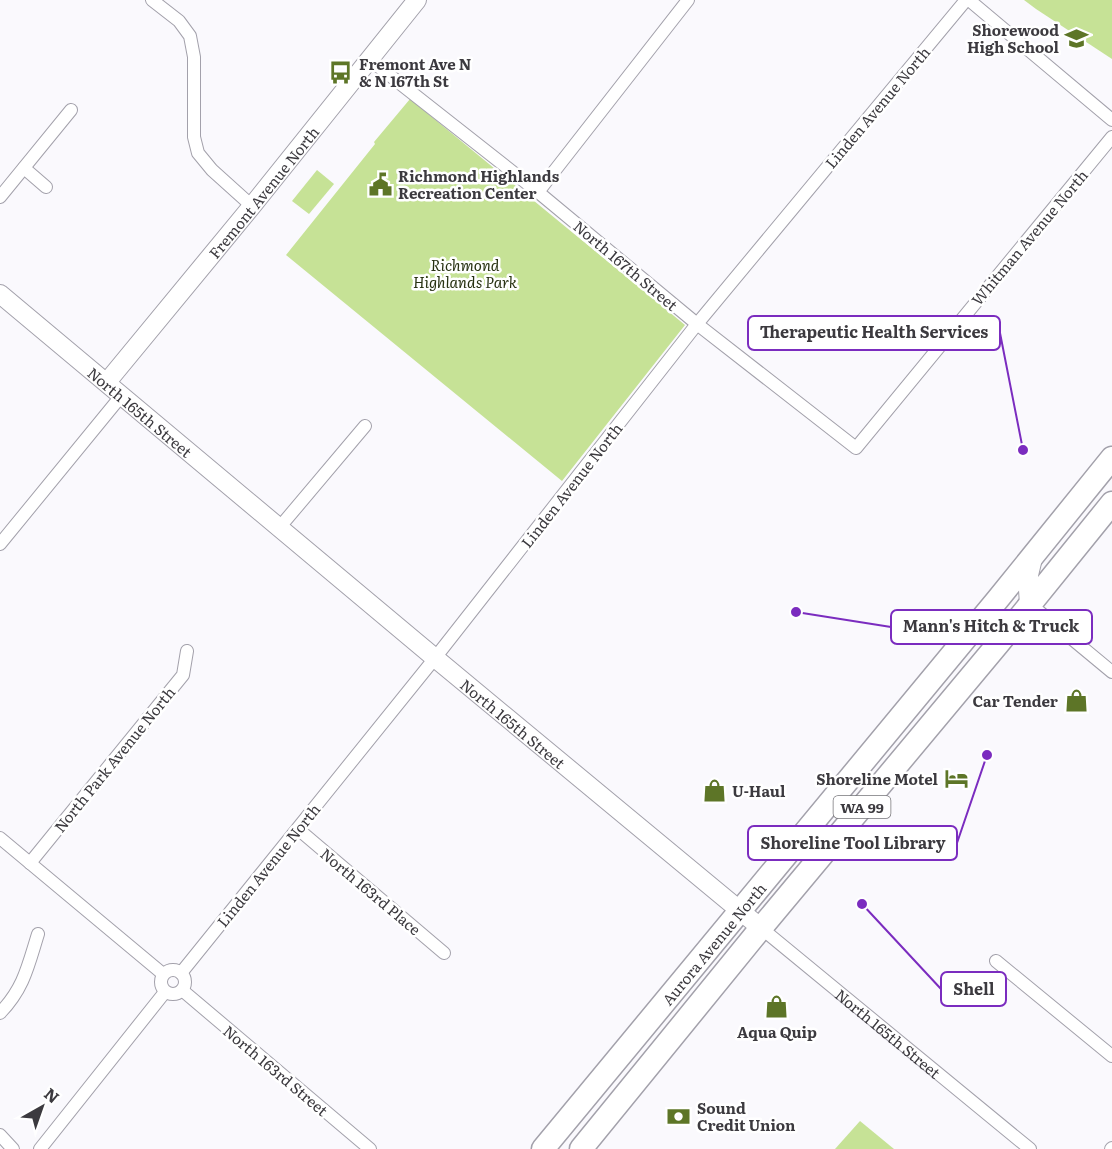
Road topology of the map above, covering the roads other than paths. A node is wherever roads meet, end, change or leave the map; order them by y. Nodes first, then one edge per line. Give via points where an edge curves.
1 (152, 0) edge
2 (417, 0) edge
3 (688, 0) edge
4 (967, 0) edge
5 (369, 59) junction
6 (71, 110) dead end
7 (1112, 120) edge
8 (1112, 137) edge
9 (24, 168) junction
10 (46, 187) dead end
11 (538, 192) junction
12 (0, 197) edge
13 (252, 206) junction
14 (0, 294) edge
15 (697, 324) junction
16 (106, 382) junction
17 (122, 395) junction
18 (365, 426) dead end
19 (856, 448) joint
20 (1112, 458) edge
21 (1112, 502) edge
22 (279, 528) junction
23 (0, 544) edge
24 (1032, 558) junction
25 (999, 599) junction
26 (1030, 604) junction
27 (998, 644) junction
28 (187, 651) dead end
29 (435, 658) junction
30 (1112, 672) edge
31 (298, 829) junction
32 (0, 838) edge
33 (30, 862) junction
34 (739, 910) junction
35 (761, 928) junction
36 (38, 934) dead end
37 (444, 953) dead end
38 (996, 961) dead end
39 (181, 973) junction
40 (163, 974) junction
41 (182, 990) junction
42 (165, 992) junction
43 (0, 1013) edge
44 (1112, 1056) edge
45 (0, 1136) edge
46 (13, 1149) edge
47 (40, 1149) edge
48 (370, 1149) edge
49 (543, 1149) edge
50 (581, 1149) edge
51 (1030, 1149) edge

1 - 13 street via 179,21 190,36 198,153
2 - 5 street, Fremont Avenue North
3 - 11 street
4 - 7 street
4 - 15 street, Linden Avenue North
5 - 11 street, North 167th Street
5 - 13 street, Fremont Avenue North
6 - 9 street
8 - 19 street, Whitman Avenue North
9 - 10 street
9 - 12 street
11 - 15 street, North 167th Street
13 - 16 street, Fremont Avenue North
14 - 16 street, North 165th Street
15 - 19 street, North 167th Street
15 - 29 street, Linden Avenue North
16 - 17 street, North 165th Street
17 - 22 street, North 165th Street
17 - 23 street
18 - 22 street
20 - 24 highway, Aurora Avenue North / WA 99
21 - 26 highway, Aurora Avenue North / WA 99
22 - 29 street, North 165th Street
24 - 25 highway, Aurora Avenue North / WA 99
24 - 26 main road via 1028,575
25 - 27 main road via 1003,622
25 - 34 highway, Aurora Avenue North / WA 99
26 - 27 highway, Aurora Avenue North / WA 99
26 - 30 street
27 - 35 highway, Aurora Avenue North / WA 99
28 - 33 street, North Park Avenue North via 183,675
29 - 31 street, Linden Avenue North
29 - 34 street, North 165th Street
31 - 37 street, North 163rd Place
31 - 39 street, Linden Avenue North
32 - 33 street
33 - 40 street
34 - 35 street, North 165th Street
34 - 49 highway, Aurora Avenue North / WA 99
35 - 50 highway, Aurora Avenue North / WA 99
35 - 51 street, North 165th Street
36 - 43 street via 22,985
38 - 44 street
39 - 40 street via 172,970
39 - 41 street via 185,981
40 - 42 street via 160,983
41 - 42 street via 174,995
41 - 48 street, North 163rd Street
42 - 47 street
45 - 46 street

